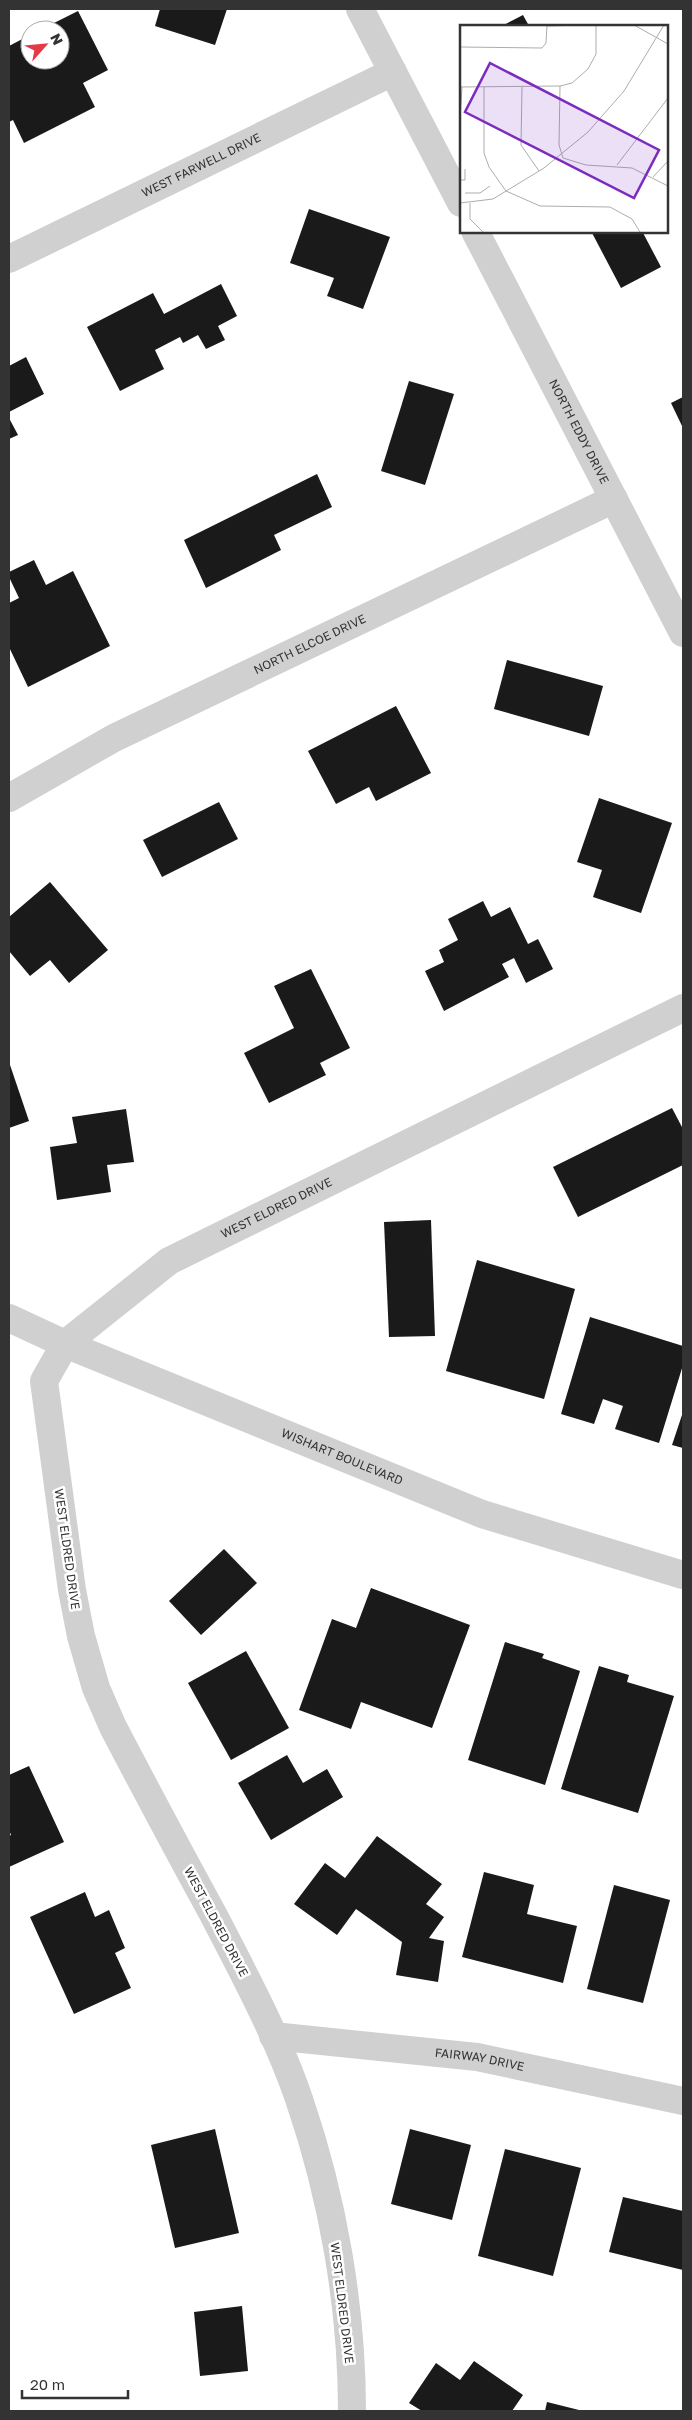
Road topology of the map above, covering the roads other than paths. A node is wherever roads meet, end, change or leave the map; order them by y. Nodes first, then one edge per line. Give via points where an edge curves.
1 (360, 9) edge
2 (393, 72) junction
3 (460, 201) edge
4 (476, 232) edge
5 (9, 259) edge
6 (614, 499) junction
7 (683, 633) edge
8 (9, 798) edge
9 (683, 1008) edge
10 (9, 1318) edge
11 (65, 1344) junction
12 (683, 1575) edge
13 (273, 2036) junction
14 (683, 2101) edge
15 (352, 2411) edge

1 - 2 street
2 - 3 street
2 - 5 street, WEST FARWELL DRIVE
4 - 6 street, NORTH EDDY DRIVE
6 - 7 street, NORTH EDDY DRIVE
6 - 8 street, NORTH ELCOE DRIVE via 114,738
9 - 11 street, WEST ELDRED DRIVE via 169,1261
10 - 11 street, WISHART BOULEVARD
11 - 12 street, WISHART BOULEVARD via 482,1514
11 - 13 street, WEST ELDRED DRIVE via 44,1381 72,1590 93,1680 113,1727 241,1968
13 - 14 street, FAIRWAY DRIVE via 477,2057
13 - 15 street, WEST ELDRED DRIVE via 302,2107 331,2220 350,2349

